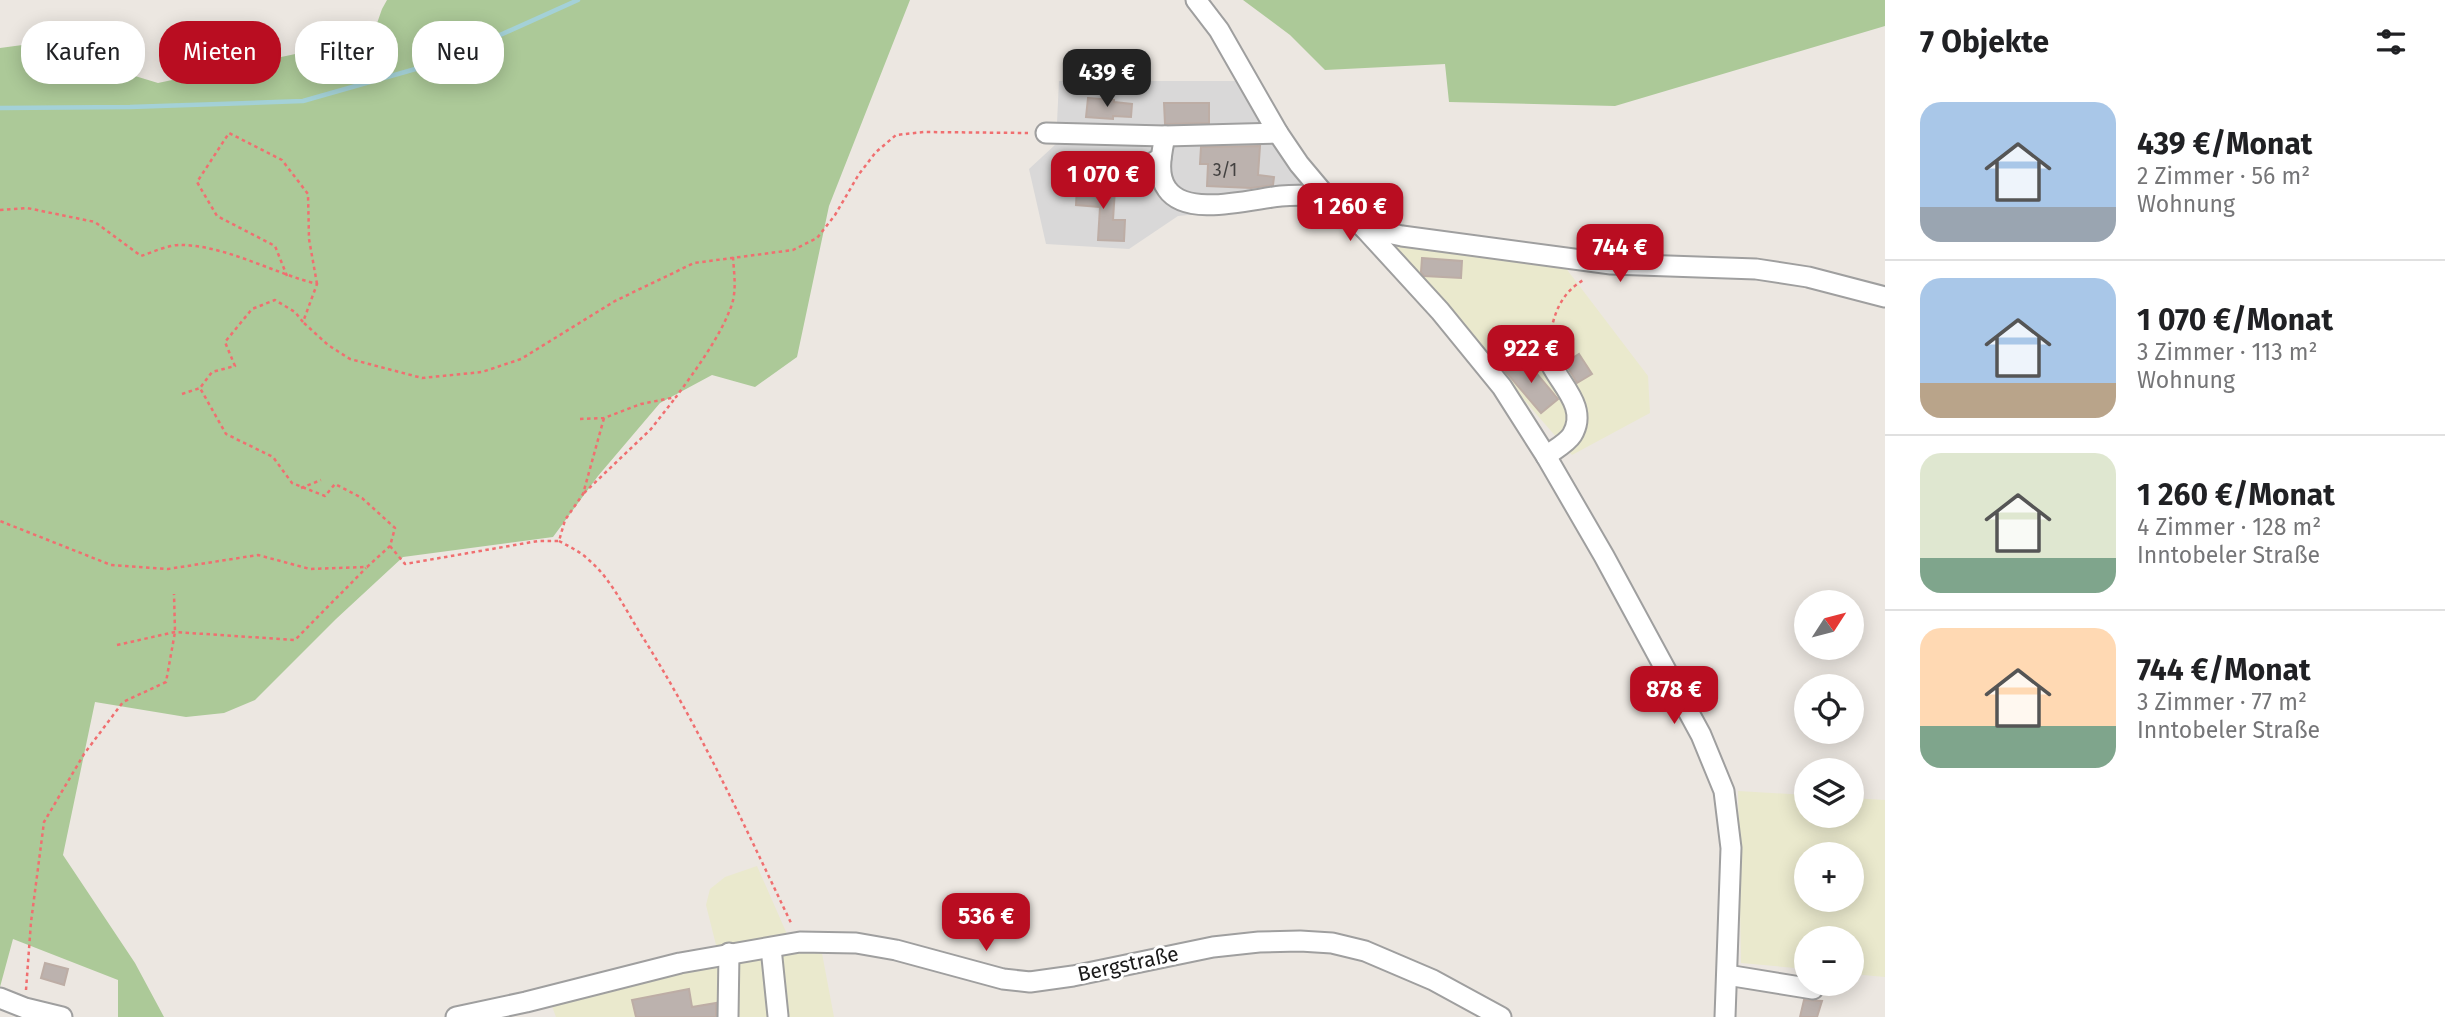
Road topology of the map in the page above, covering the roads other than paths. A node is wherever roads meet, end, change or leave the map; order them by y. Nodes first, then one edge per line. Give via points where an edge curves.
1 (1196, 0) edge
2 (1046, 133) road end
3 (1278, 133) junction
4 (1165, 136) junction
5 (1161, 158) junction
6 (1093, 174) dead end
7 (1325, 195) junction
8 (1364, 228) junction
9 (1885, 297) edge
10 (1549, 360) road end
11 (1546, 456) junction
12 (771, 948) junction
13 (729, 953) junction
14 (1727, 975) junction
15 (1794, 986) edge
16 (0, 998) edge
17 (530, 1009) edge
18 (778, 1016) edge
19 (62, 1017) edge
20 (456, 1017) edge
21 (728, 1017) edge
22 (1501, 1017) edge
23 (1725, 1017) edge

1 - 3 street via 1219,30
2 - 4 street
3 - 4 street
3 - 7 street
4 - 5 street
5 - 6 street via 1125,178
5 - 7 street via 1167,189 1187,203
7 - 8 street
8 - 9 street via 1611,264 1756,269
8 - 11 street via 1479,357
10 - 11 street via 1575,403 1577,419 1572,436
11 - 14 street via 1655,646 1717,770 1731,848
12 - 13 street, Bergstraße
12 - 18 street
12 - 22 street, Bergstraße via 800,942 856,943 1030,982 1213,947 1332,943 1400,964
13 - 17 street, Bergstraße via 680,962
13 - 21 street
14 - 15 street
14 - 23 street
16 - 19 street
17 - 20 street, Bergstraße

